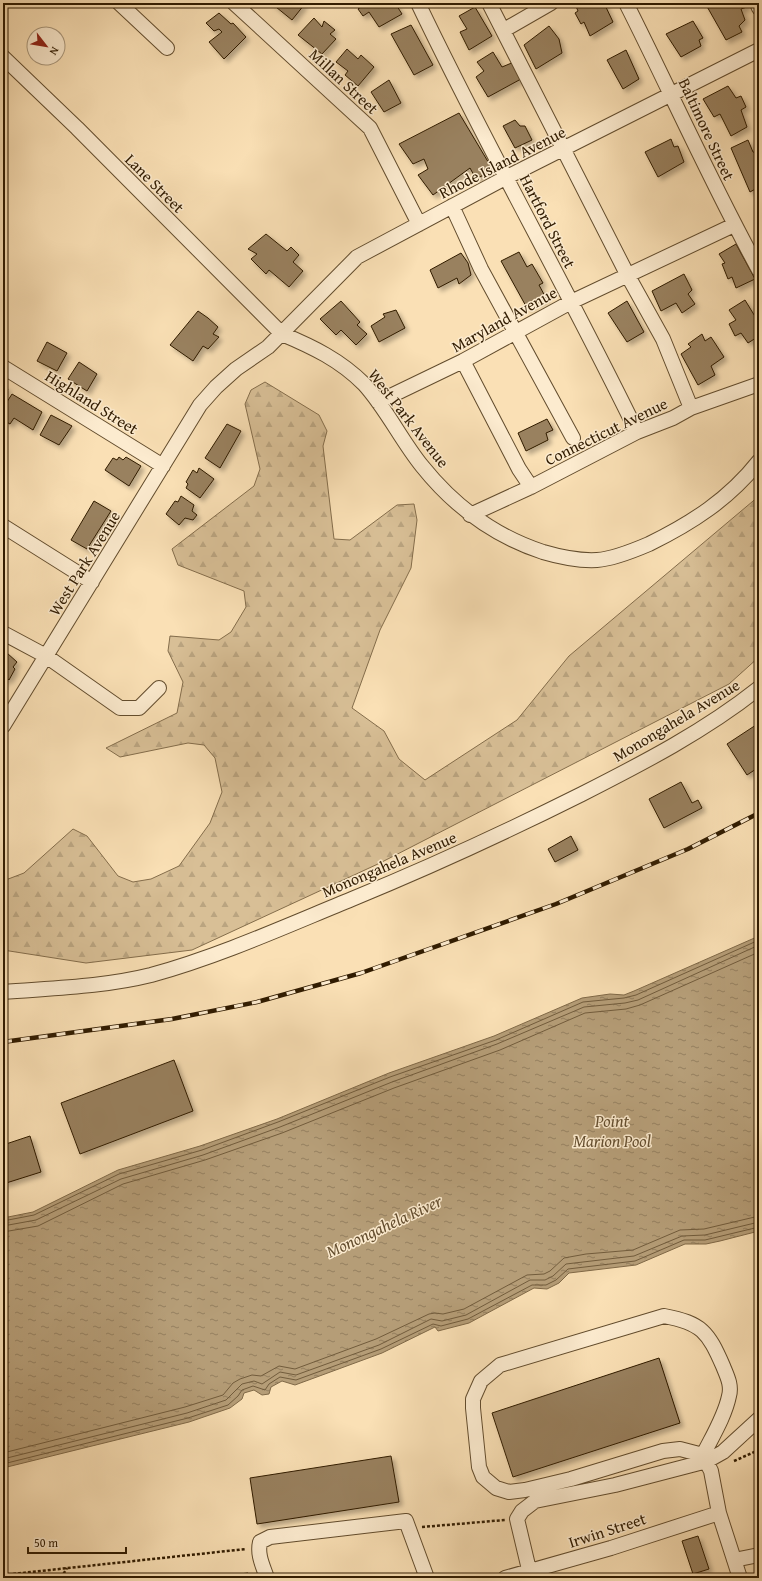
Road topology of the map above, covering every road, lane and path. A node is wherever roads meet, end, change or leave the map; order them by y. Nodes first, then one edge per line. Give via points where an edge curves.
1 (118, 3) edge
2 (234, 3) edge
3 (418, 3) edge
4 (489, 3) edge
5 (551, 3) edge
6 (626, 3) edge
7 (757, 3) edge
8 (759, 8) edge
9 (504, 30) junction
10 (167, 48) dead end
11 (759, 50) edge
12 (3, 57) edge
13 (672, 94) junction
14 (564, 149) junction
15 (507, 177) junction
16 (452, 206) junction
17 (419, 224) junction
18 (734, 225) junction
19 (759, 270) edge
20 (628, 276) junction
21 (571, 302) junction
22 (517, 333) junction
23 (282, 334) junction
24 (463, 361) junction
25 (3, 367) edge
26 (759, 384) edge
27 (378, 402) junction
28 (691, 408) junction
29 (637, 432) junction
30 (573, 438) dead end
31 (759, 461) edge
32 (163, 466) junction
33 (531, 487) junction
34 (470, 515) junction
35 (3, 526) edge
36 (92, 582) junction
37 (3, 633) edge
38 (46, 656) junction
39 (159, 688) dead end
40 (759, 688) edge
41 (3, 726) edge
42 (3, 992) edge
43 (759, 1419) edge
44 (705, 1458) junction
45 (719, 1513) junction
46 (759, 1555) edge
47 (734, 1560) junction
48 (67, 1568) dead end
49 (531, 1575) edge
50 (61, 1578) edge
51 (267, 1578) edge
52 (427, 1578) edge
53 (505, 1578) edge
54 (740, 1578) edge

1 - 10 street
2 - 17 street, Millan Street via 370,128
3 - 15 street, Hartford Street
4 - 9 street
5 - 9 street
6 - 13 street, Baltimore Street
7 - 8 street
9 - 14 street
11 - 13 street, Rhode Island Avenue
12 - 23 street, Lane Street
13 - 14 street, Rhode Island Avenue
13 - 18 street, Baltimore Street
14 - 15 street, Rhode Island Avenue
14 - 20 street
15 - 16 street, Rhode Island Avenue
15 - 21 street, Hartford Street
16 - 17 street, Rhode Island Avenue
16 - 22 street via 481,269
17 - 23 street, Rhode Island Avenue via 357,257
18 - 19 street, Baltimore Street
18 - 20 street, Maryland Avenue
20 - 21 street, Maryland Avenue
20 - 28 street via 663,339
21 - 22 street, Maryland Avenue
21 - 29 street, Hartford Street
22 - 24 street, Maryland Avenue
22 - 30 street
23 - 27 street, West Park Avenue via 318,349 342,364
23 - 32 street, West Park Avenue via 216,387 200,405
24 - 27 street, Maryland Avenue
24 - 33 street via 519,469
25 - 32 street, Highland Street
26 - 28 street, Connecticut Avenue
27 - 34 street, West Park Avenue via 422,465 445,492
28 - 29 street, Connecticut Avenue
29 - 33 street, Connecticut Avenue
31 - 34 street, West Park Avenue via 748,476 719,503 682,528 636,549 597,560 564,558 526,546
32 - 36 street, West Park Avenue
33 - 34 street, Connecticut Avenue
35 - 36 street
36 - 38 street, West Park Avenue
37 - 38 street
38 - 39 street via 120,708 138,708
38 - 41 street, West Park Avenue
40 - 42 street, Monongahela Avenue via 736,707 677,743 531,820 394,882 277,930 206,958 149,975 94,985
43 - 44 street via 723,1452
44 - 44 street via 730,1395 729,1381 711,1340 685,1320 664,1316 500,1365 481,1381 473,1399 479,1467 489,1483 509,1492 571,1479 663,1451 680,1449
44 - 45 street via 711,1471
44 - 49 street via 615,1485 535,1500 517,1518
45 - 47 street
45 - 49 street, Irwin Street
46 - 47 street
47 - 54 street
48 - 50 path
49 - 53 street, Irwin Street
51 - 52 street via 258,1552 260,1542 270,1537 406,1521

